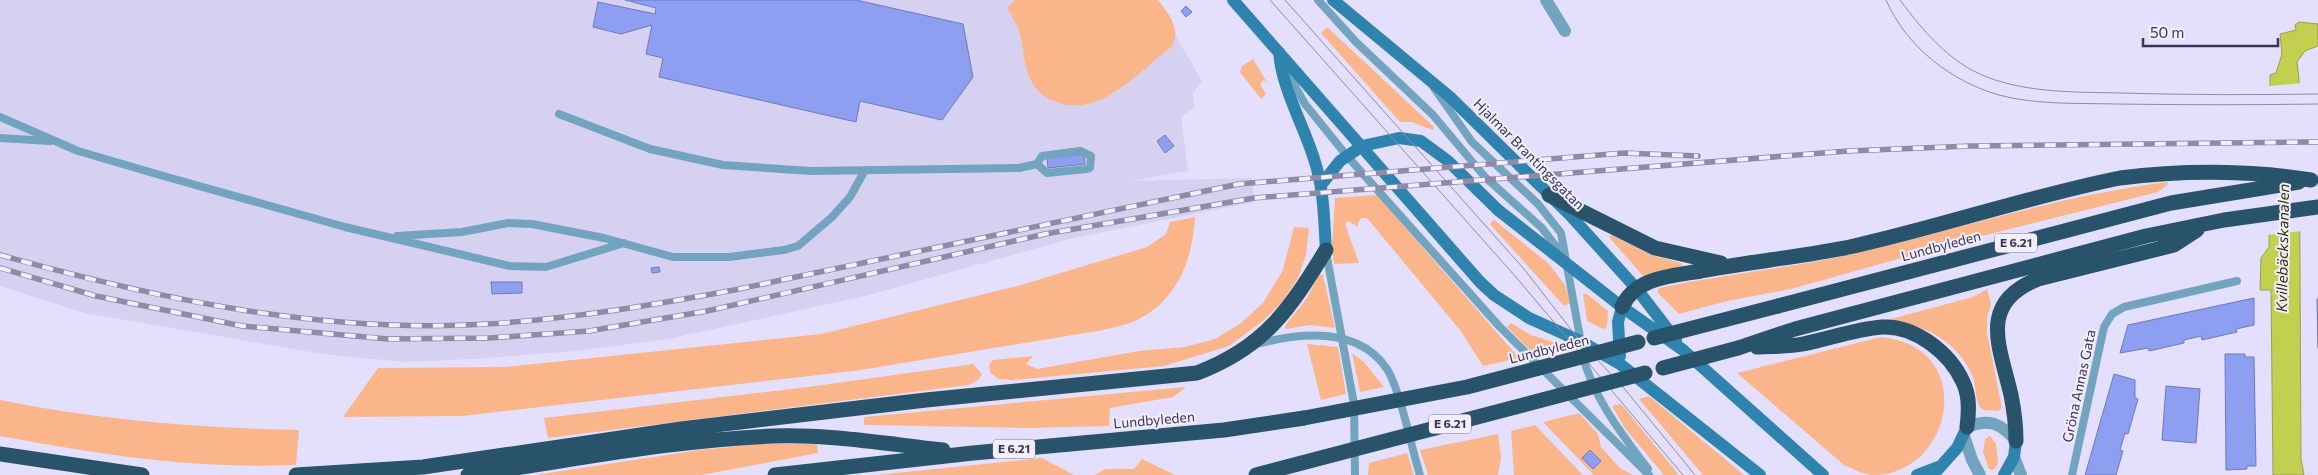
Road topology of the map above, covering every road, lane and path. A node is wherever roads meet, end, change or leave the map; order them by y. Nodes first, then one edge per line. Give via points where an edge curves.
1 (1233, 0) edge
2 (1318, 0) edge
3 (1333, 0) edge
4 (1546, 0) edge
5 (1565, 31) dead end
6 (1279, 52) junction
7 (1427, 76) junction
8 (559, 114) dead end
9 (0, 118) edge
10 (0, 138) edge
11 (56, 142) junction
12 (1362, 146) junction
13 (1347, 156) junction
14 (1037, 164) junction
15 (865, 170) junction
16 (2315, 180) edge
17 (1321, 185) junction
18 (1549, 195) junction
19 (2318, 207) edge
20 (2204, 225) junction
21 (390, 236) junction
22 (624, 243) junction
23 (1326, 250) junction
24 (1567, 263) junction
25 (1730, 265) junction
26 (2237, 281) dead end
27 (1636, 288) junction
28 (1622, 307) junction
29 (1344, 340) junction
30 (1580, 341) junction
31 (1252, 346) junction
32 (1738, 348) junction
33 (1683, 350) junction
34 (1620, 364) junction
35 (1965, 432) junction
36 (2016, 441) junction
37 (972, 453) junction
38 (0, 454) edge
39 (2014, 457) junction
40 (1943, 465) junction
41 (142, 475) edge
42 (296, 475) edge
43 (468, 475) edge
44 (775, 475) edge
45 (1256, 475) edge
46 (1355, 475) edge
47 (1420, 475) edge
48 (1650, 475) edge
49 (1760, 475) edge
50 (1823, 475) edge
51 (1917, 475) edge
52 (1932, 475) edge
53 (1980, 475) edge
54 (2004, 475) edge
55 (2021, 475) edge
56 (2072, 475) edge

1 - 6 main road
2 - 24 lane via 1356,42 1433,115 1484,177 1542,228
3 - 7 main road, Hjalmar Brantingsgatan
4 - 5 street
6 - 12 main road
6 - 13 lane via 1294,88
6 - 17 main road via 1282,73
7 - 18 main road, Hjalmar Brantingsgatan
7 - 24 lane via 1472,142 1553,221 1561,233
8 - 15 lane via 650,149 723,165 811,172
9 - 11 lane
10 - 11 lane
11 - 21 lane via 345,227
12 - 13 main road, Hjalmar Brantingsgatan
12 - 24 main road, Hjalmar Brantingsgatan via 1399,138 1421,141 1448,161 1498,210
12 - 30 main road via 1494,295 1529,318
13 - 17 main road, Hjalmar Brantingsgatan
13 - 48 lane via 1517,346
14 - 14 lane via 1047,173 1087,169 1091,156 1080,150 1042,156
14 - 15 lane via 1018,168
15 - 22 lane via 850,197 798,246 730,257 673,257
16 - 25 highway via 2255,173 2158,174 2120,178 1856,245 1796,258
16 - 37 highway, Lundbyleden / E 6.21, bridge via 2171,203 1467,386 1224,430
17 - 23 main road
18 - 25 highway via 1655,248
18 - 27 main road, Hjalmar Brantingsgatan
19 - 20 highway, E 6.21
20 - 32 highway, E 6.21 via 2108,246 1795,329
20 - 36 highway via 2174,245 2038,279 2026,284 2005,303 1998,316 1996,332 2014,408
21 - 22 lane via 462,232 508,223 532,224
21 - 22 lane via 510,266 546,267
23 - 29 lane
23 - 31 highway via 1294,300
24 - 28 main road, Hjalmar Brantingsgatan
24 - 30 lane
25 - 27 highway via 1661,279
26 - 56 lane, Gröna Annas Gata via 2124,307 2112,314 2104,327
27 - 28 highway
27 - 33 main road, Hjalmar Brantingsgatan
28 - 33 main road, Hjalmar Brantingsgatan
28 - 34 main road via 1618,322
29 - 31 lane via 1316,334
29 - 46 lane via 1354,404
29 - 47 lane via 1359,344 1387,369
30 - 34 main road
30 - 48 lane via 1589,380 1604,410
31 - 42 highway via 1197,373 1173,377 926,400 681,429 423,467
32 - 35 highway via 1800,344 1882,327 1914,334 1943,354 1964,383 1969,403
32 - 45 highway, E 6.21, bridge
33 - 50 main road, Hjalmar Brantingsgatan
34 - 49 main road
35 - 36 street via 1985,421 1997,423
35 - 40 main road
35 - 53 street via 1972,460
36 - 39 main road
37 - 43 highway via 818,436 773,436 688,444
37 - 44 highway, Lundbyleden / E 6.21
38 - 41 highway
39 - 54 main road
39 - 55 street
40 - 51 main road
40 - 52 main road

